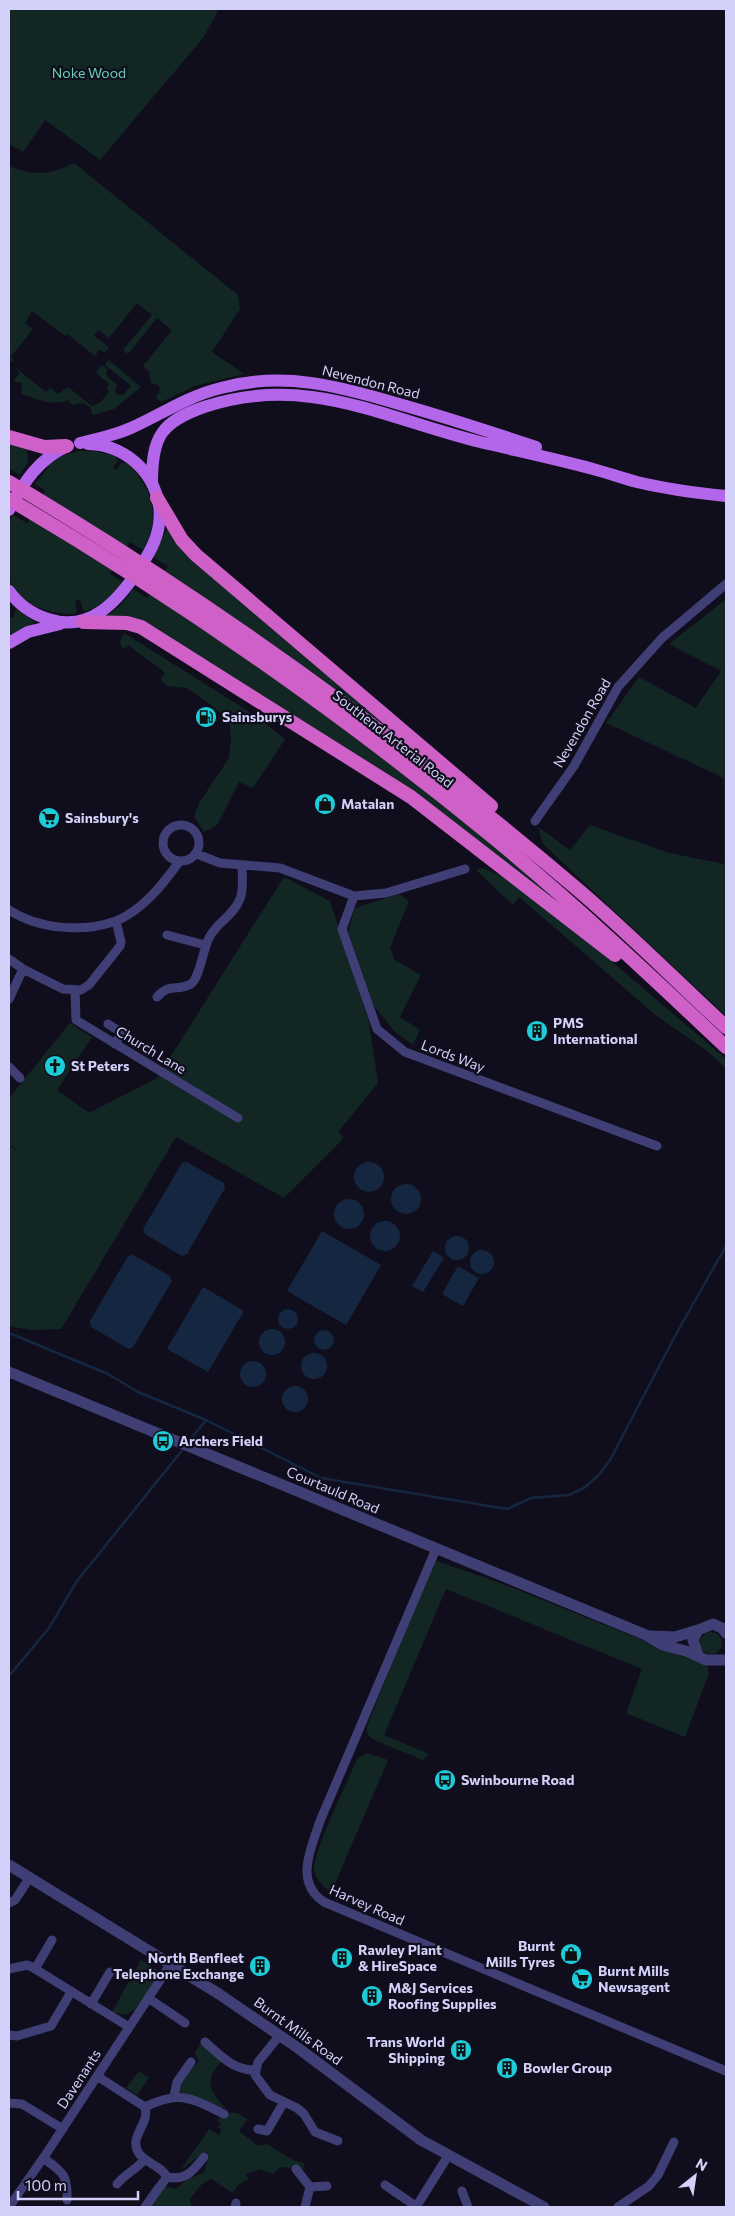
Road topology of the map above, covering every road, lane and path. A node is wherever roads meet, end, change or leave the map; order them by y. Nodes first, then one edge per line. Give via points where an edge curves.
1 (9, 437) edge
2 (80, 443) junction
3 (66, 446) junction
4 (596, 470) junction
5 (9, 482) edge
6 (152, 482) junction
7 (726, 496) edge
8 (157, 498) junction
9 (9, 499) edge
10 (9, 510) edge
11 (120, 558) junction
12 (158, 582) junction
13 (726, 584) edge
14 (9, 591) edge
15 (83, 622) junction
16 (63, 623) junction
17 (9, 643) edge
18 (535, 821) dead end
19 (196, 854) junction
20 (179, 862) junction
21 (242, 865) junction
22 (465, 869) dead end
23 (578, 890) junction
24 (354, 896) junction
25 (9, 910) edge
26 (116, 921) junction
27 (167, 935) dead end
28 (205, 945) junction
29 (9, 959) edge
30 (23, 969) junction
31 (74, 991) junction
32 (156, 997) dead end
33 (9, 999) edge
34 (108, 1024) dead end
35 (726, 1027) edge
36 (722, 1043) edge
37 (114, 1044) junction
38 (9, 1067) edge
39 (20, 1078) dead end
40 (238, 1118) dead end
41 (657, 1146) dead end
42 (9, 1372) edge
43 (436, 1549) junction
44 (698, 1630) junction
45 (726, 1633) edge
46 (646, 1635) junction
47 (698, 1655) junction
48 (724, 1657) edge
49 (9, 1865) edge
50 (30, 1877) junction
51 (9, 1903) edge
52 (52, 1940) dead end
53 (170, 1965) junction
54 (9, 1969) edge
55 (35, 1969) junction
56 (110, 1972) dead end
57 (71, 1992) junction
58 (148, 1998) junction
59 (91, 2004) junction
60 (185, 2023) dead end
61 (129, 2027) junction
62 (280, 2034) junction
63 (9, 2035) edge
64 (205, 2042) dead end
65 (191, 2062) dead end
66 (255, 2070) junction
67 (726, 2071) edge
68 (97, 2076) junction
69 (174, 2096) junction
70 (284, 2102) junction
71 (9, 2103) edge
72 (145, 2107) junction
73 (224, 2114) dead end
74 (63, 2128) junction
75 (258, 2129) dead end
76 (324, 2137) junction
77 (338, 2141) dead end
78 (674, 2142) dead end
79 (317, 2144) dead end
80 (448, 2156) junction
81 (204, 2157) dead end
82 (44, 2158) junction
83 (145, 2159) junction
84 (296, 2169) dead end
85 (166, 2175) junction
86 (117, 2184) dead end
87 (385, 2185) dead end
88 (327, 2186) dead end
89 (310, 2187) junction
90 (9, 2188) edge
91 (462, 2191) dead end
92 (17, 2195) junction
93 (67, 2200) dead end
94 (9, 2207) edge
95 (145, 2207) edge
96 (305, 2207) edge
97 (416, 2207) edge
98 (468, 2207) edge
99 (544, 2207) edge
100 (618, 2207) edge

1 - 3 highway via 44,447
2 - 3 main road
2 - 4 main road, Nevendon Road via 131,428 175,404 210,390 251,382 292,380 373,395
2 - 6 main road via 119,450 141,467
3 - 10 main road via 35,469
4 - 6 main road, Nevendon Road via 451,434 348,403 288,394 223,401 171,424 154,446
4 - 7 main road, Nevendon Road via 666,489
5 - 11 highway, Southend Arterial Road via 40,500
6 - 8 main road
8 - 15 main road via 160,522 148,555 116,601
8 - 23 highway via 182,540 196,555 506,818
9 - 11 highway, Southend Arterial Road
11 - 12 highway, Southend Arterial Road
12 - 23 highway, Southend Arterial Road via 260,643 357,713
12 - 36 highway, Southend Arterial Road via 459,810 569,902
13 - 18 street, Nevendon Road via 662,638 618,687 578,760
14 - 16 main road via 31,612
15 - 16 main road
15 - 36 highway via 127,623 141,627 380,777 555,908
16 - 17 main road via 28,632
19 - 20 street via 187,861
19 - 20 street via 200,841 197,833 181,825 173,827 164,837 163,846 172,859
19 - 21 street via 220,863
20 - 26 street via 158,889
21 - 24 street via 280,868
21 - 28 street via 240,900
22 - 24 street via 386,893
23 - 35 highway, Southend Arterial Road
24 - 41 street, Lords Way via 342,929 377,1029 405,1052
25 - 26 street via 26,919 53,926 75,928
26 - 31 street via 121,942 118,949 89,985
27 - 28 street
28 - 32 street via 192,983 168,987
29 - 30 street
30 - 31 street via 63,989
30 - 33 street
31 - 37 street, Church Lane via 76,1020
34 - 37 street via 122,1033
37 - 40 street, Church Lane
38 - 39 street
42 - 43 street, Courtauld Road
43 - 46 street, Courtauld Road
43 - 67 street, Harvey Road via 320,1821 306,1865 306,1880 311,1889 324,1902
44 - 45 street, Courtauld Road via 713,1624
44 - 46 street, Courtauld Road via 675,1637
44 - 47 street via 693,1640
46 - 47 street, Courtauld Road via 663,1645
47 - 48 street, Courtauld Road via 706,1660
49 - 50 street, Burnt Mills Road
50 - 51 street via 15,1900
50 - 53 street, Burnt Mills Road
52 - 55 street
53 - 58 street, Davenants
53 - 62 street, Burnt Mills Road
54 - 55 street via 28,1965
55 - 57 street
56 - 59 street
57 - 59 street
57 - 63 street via 51,2026 17,2036
58 - 60 street
58 - 61 street, Davenants
59 - 61 street
61 - 68 street, Davenants
62 - 66 street
62 - 80 street, Burnt Mills Road via 403,2127
64 - 66 street via 232,2066
65 - 69 street via 177,2082
66 - 70 street via 266,2091
68 - 72 street
68 - 74 street, Davenants
69 - 72 street
69 - 73 street via 196,2101
70 - 75 street via 267,2131
70 - 76 street via 297,2108 315,2132
71 - 74 street via 22,2104
72 - 83 street via 146,2119 136,2143 138,2153
74 - 82 street, Davenants
76 - 77 street
76 - 79 street
78 - 100 street via 654,2181
80 - 97 street
80 - 99 street, Burnt Mills Road
81 - 85 street via 187,2176 176,2179
82 - 92 street, Davenants
82 - 93 street via 64,2168 68,2182
83 - 85 street
83 - 86 street
84 - 89 street
85 - 95 street
87 - 97 street
88 - 89 street
89 - 96 street
90 - 92 street
91 - 98 street
92 - 94 street, Davenants

